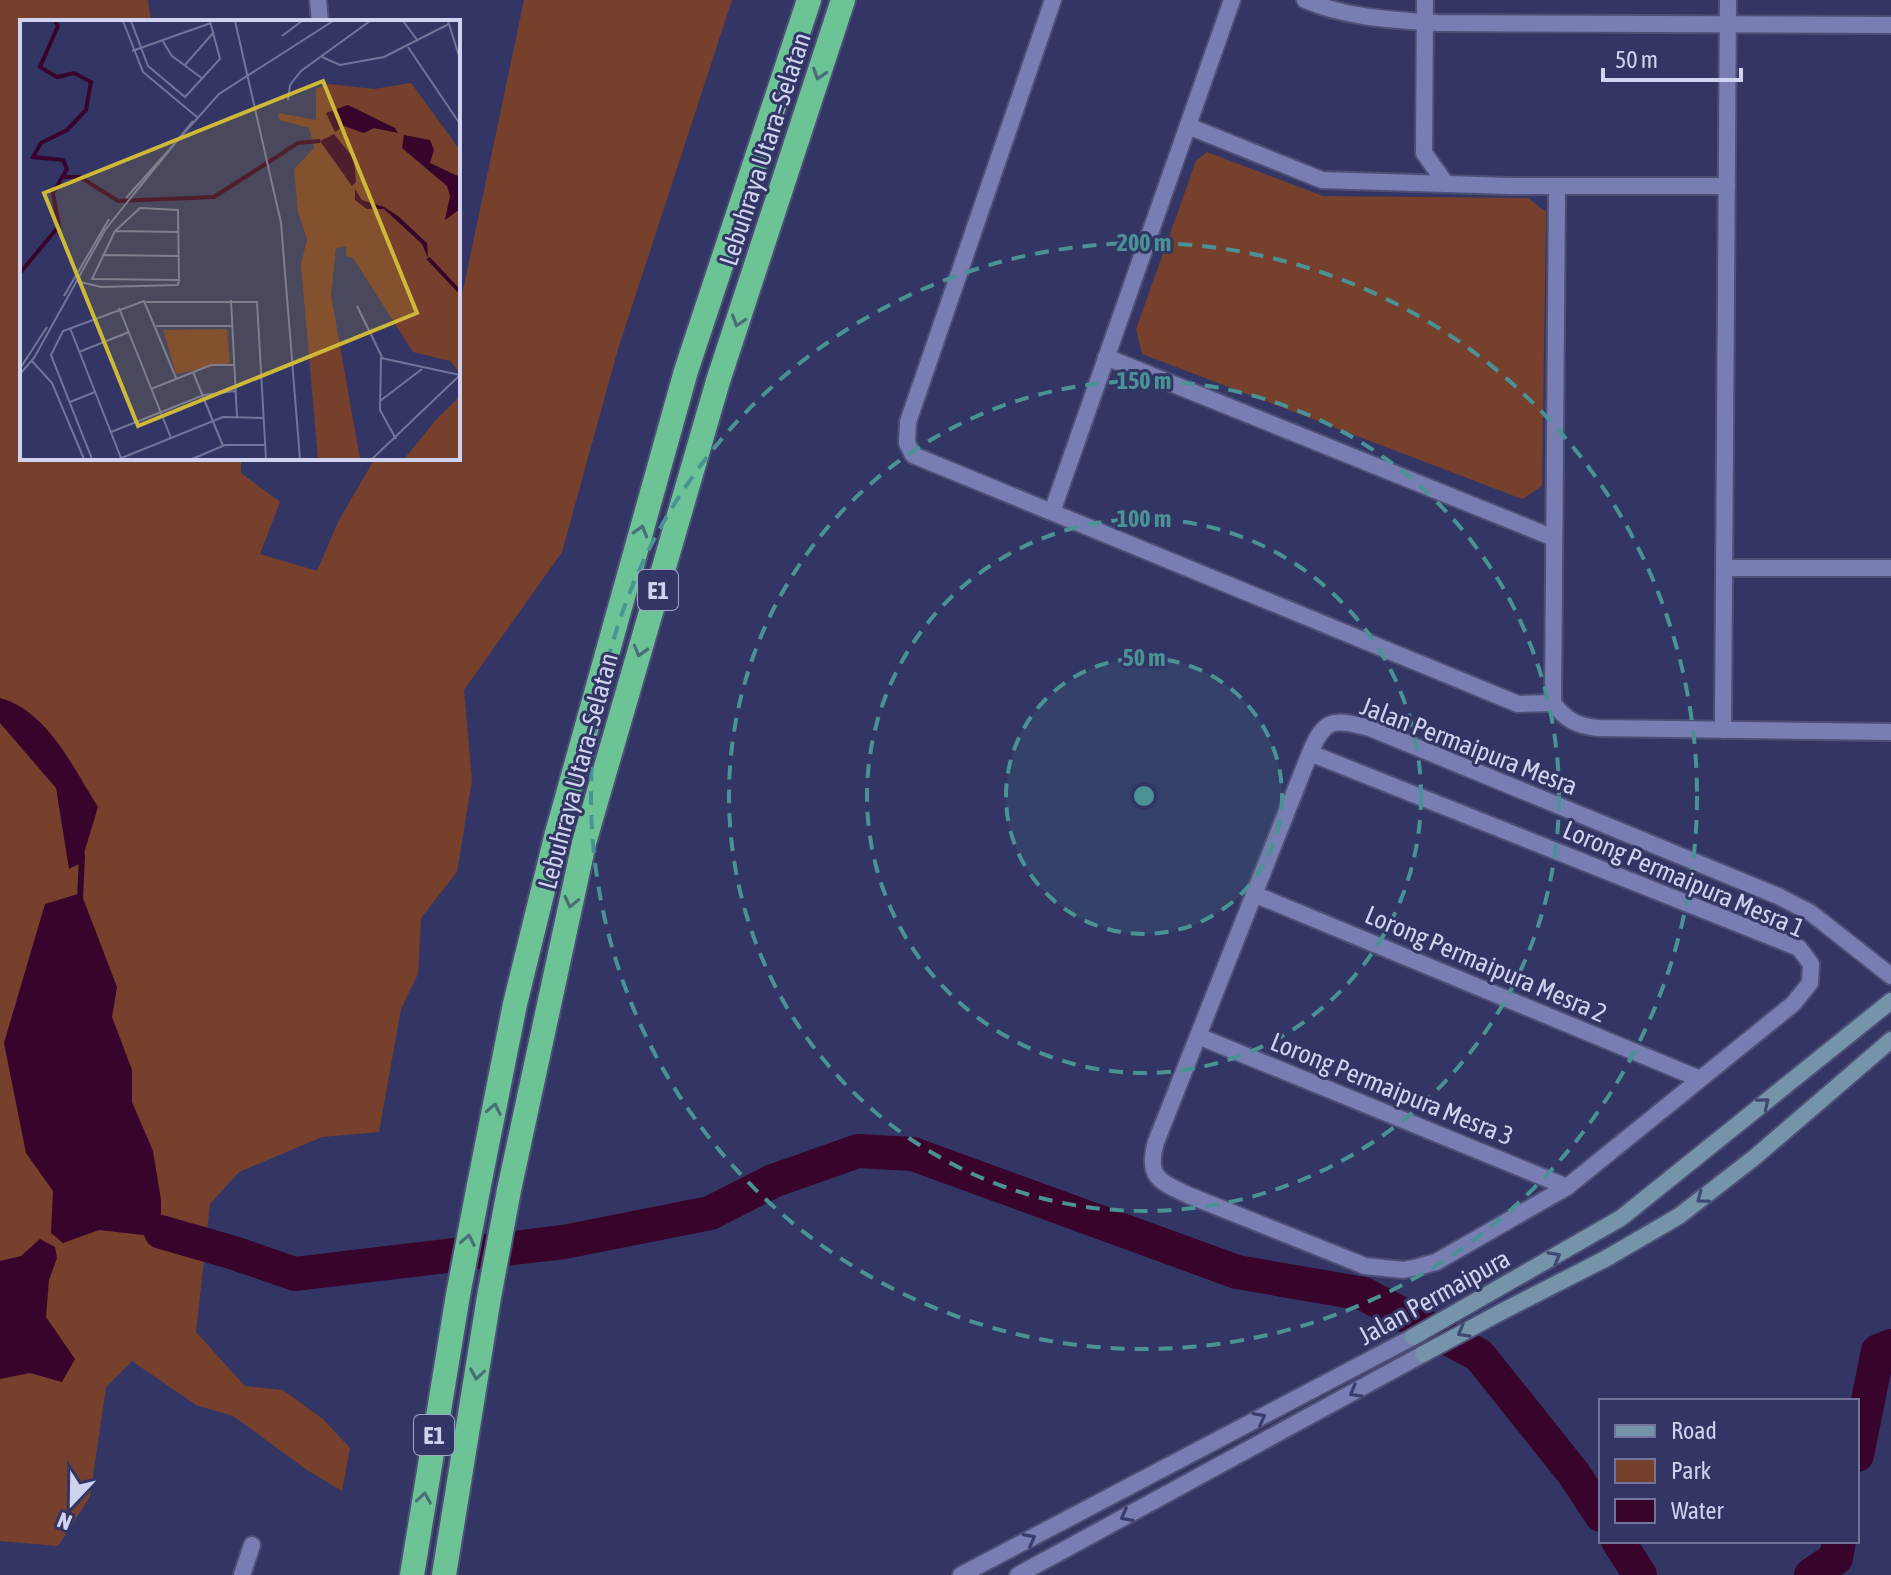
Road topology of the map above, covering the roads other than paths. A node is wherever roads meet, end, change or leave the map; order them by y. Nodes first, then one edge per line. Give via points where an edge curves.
1 (318, 0) edge
2 (809, 0) edge
3 (843, 0) edge
4 (1053, 0) edge
5 (1232, 0) edge
6 (1305, 0) edge
7 (1425, 0) edge
8 (1728, 0) edge
9 (320, 20) edge
10 (1425, 22) junction
11 (1728, 24) junction
12 (1891, 25) edge
13 (1188, 126) junction
14 (1446, 184) junction
15 (1557, 186) junction
16 (1727, 186) junction
17 (1106, 357) junction
18 (1052, 512) junction
19 (1554, 538) junction
20 (1724, 568) junction
21 (1891, 568) edge
22 (1553, 703) junction
23 (1723, 730) junction
24 (1891, 732) edge
25 (1310, 753) junction
26 (1254, 894) junction
27 (1891, 976) edge
28 (1891, 1001) edge
29 (1198, 1036) junction
30 (1891, 1040) edge
31 (1700, 1079) junction
32 (1567, 1187) junction
33 (1413, 1337) joint
34 (1423, 1354) joint
35 (252, 1545) dead end
36 (242, 1575) edge
37 (412, 1575) edge
38 (444, 1575) edge
39 (961, 1575) edge
40 (1018, 1575) edge

1 - 9 street
37 -> 2 highway, Lebuhraya Utara–Selatan / E1 via 479,1185 515,1004 564,807 686,371
3 -> 38 highway, Lebuhraya Utara–Selatan / E1 via 718,381 584,843 509,1190
4 - 18 street via 908,422 907,443 913,455
5 - 13 street
6 - 10 street via 1373,18
7 - 10 street
8 - 11 street
10 - 11 street
10 - 14 street via 1424,153
11 - 12 street
11 - 16 street
13 - 14 street via 1322,180
13 - 17 street
14 - 15 street
15 - 16 street
15 - 19 street
16 - 20 street
17 - 18 street
17 - 19 street
18 - 22 street via 1518,704
19 - 22 street
20 - 21 street
20 - 23 street
22 - 23 street via 1579,727
23 - 24 street
25 - 26 street, Jalan Permaipura Mesra
25 - 27 street, Jalan Permaipura Mesra via 1327,724 1370,728 1778,896 1811,913
25 - 31 street, Lorong Permaipura Mesra 1 via 1799,948 1811,964 1804,992
26 - 29 street, Jalan Permaipura Mesra
26 - 31 street, Lorong Permaipura Mesra 2
33 -> 28 main road, Jalan Permaipura via 1621,1218
29 - 32 street, Lorong Permaipura Mesra 3
29 - 32 street, Jalan Permaipura Mesra via 1151,1166 1165,1184 1202,1201 1365,1266 1403,1270 1436,1262
30 -> 34 main road, Jalan Permaipura via 1679,1216
31 - 32 street, Lorong Permaipura Mesra 1
39 -> 33 street, Jalan Permaipura
34 -> 40 street, Jalan Permaipura
35 - 36 street

